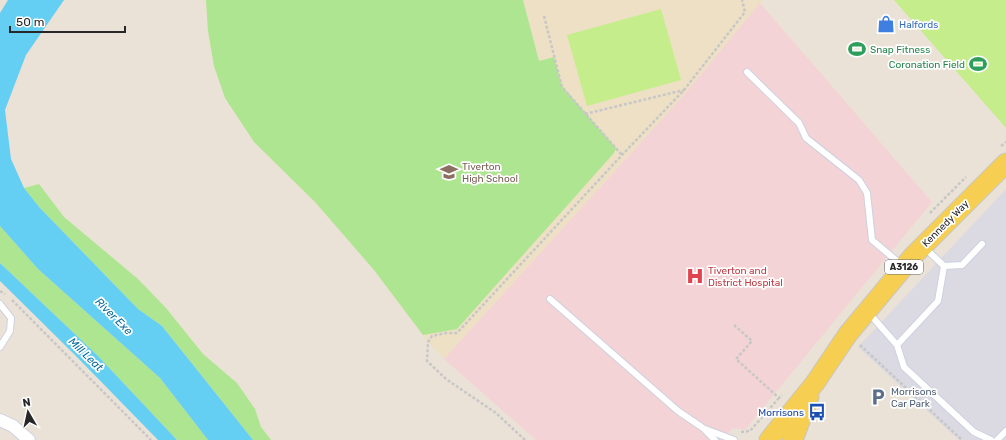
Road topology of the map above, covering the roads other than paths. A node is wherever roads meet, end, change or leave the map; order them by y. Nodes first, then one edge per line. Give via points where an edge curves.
1 (747, 72) dead end
2 (1006, 163) edge
3 (982, 244) dead end
4 (923, 245) junction
5 (944, 266) junction
6 (904, 267) junction
7 (550, 299) dead end
8 (0, 304) edge
9 (867, 311) junction
10 (897, 345) junction
11 (0, 347) edge
12 (815, 383) junction
13 (0, 420) edge
14 (703, 428) junction
15 (1006, 431) edge
16 (29, 440) edge
17 (715, 440) edge
18 (734, 440) edge
19 (769, 440) edge
20 (793, 440) edge
21 (990, 440) edge
22 (997, 440) edge

1 - 6 lane via 799,123 806,138 859,180 867,193 872,240
2 - 4 main road, Kennedy Way / A3126
3 - 5 lane via 962,265
4 - 5 lane
4 - 6 main road, Kennedy Way / A3126
5 - 10 lane via 938,300
6 - 9 main road, Kennedy Way / A3126
7 - 14 lane via 678,410
8 - 11 lane via 11,318 10,332
9 - 10 lane
9 - 12 main road, Kennedy Way / A3126
10 - 21 lane via 904,367 974,432
12 - 19 main road, Kennedy Way / A3126
12 - 20 main road, Kennedy Way / A3126
13 - 16 street via 13,426
14 - 17 lane
14 - 18 lane
15 - 22 lane

